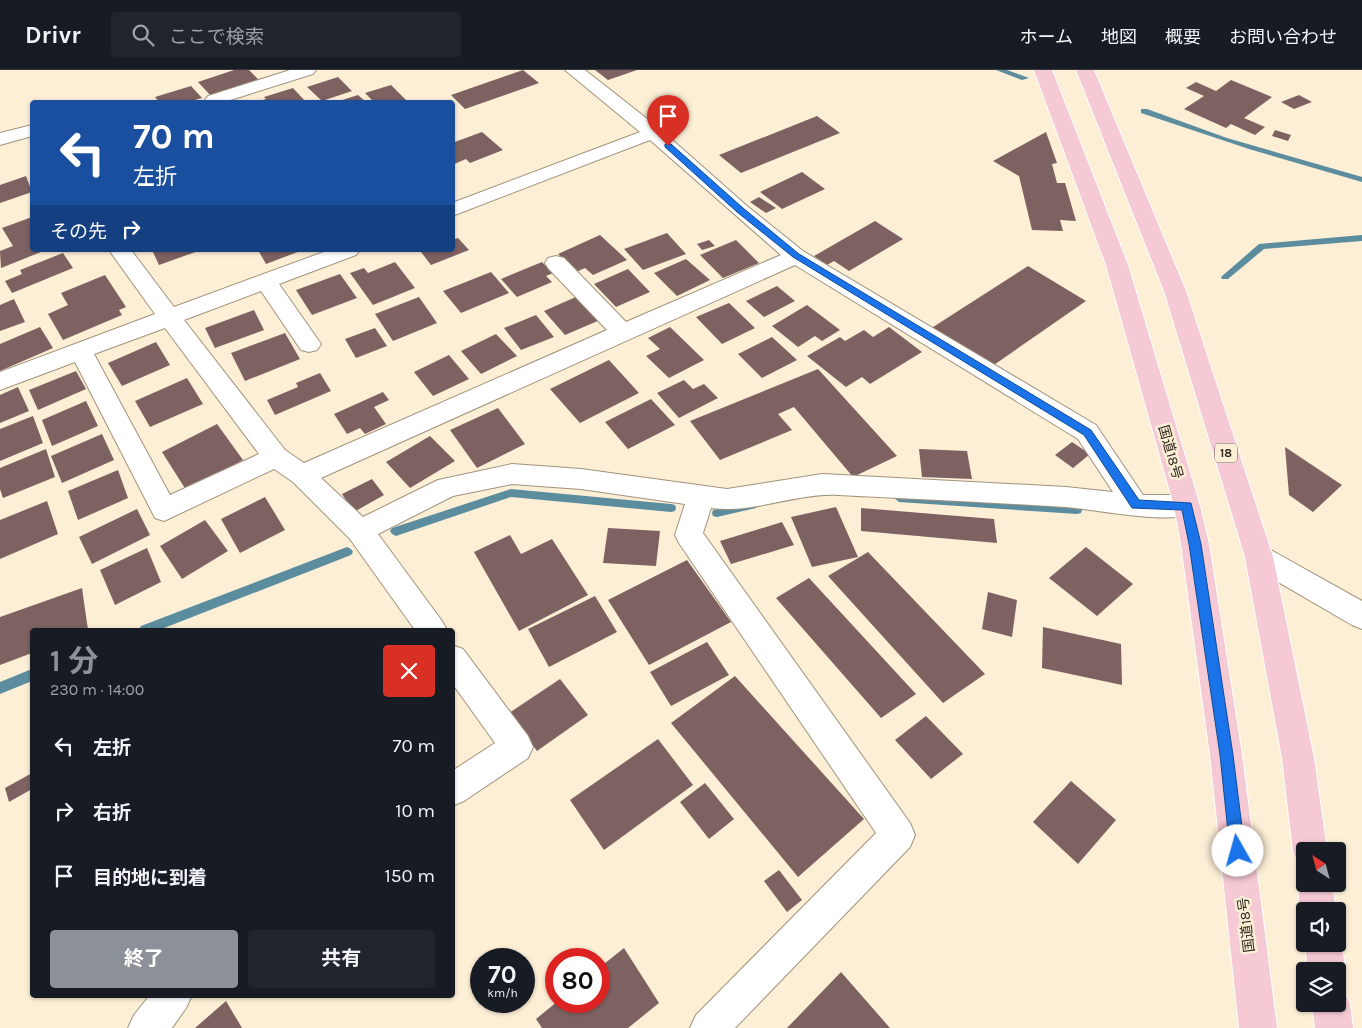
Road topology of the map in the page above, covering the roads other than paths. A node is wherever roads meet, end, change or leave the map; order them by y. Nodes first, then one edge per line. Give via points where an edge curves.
1 (307, 70) edge
2 (574, 70) edge
3 (1043, 70) edge
4 (1084, 70) edge
5 (214, 100) dead end
6 (30, 132) edge
7 (653, 133) junction
8 (0, 139) edge
9 (455, 209) edge
10 (121, 252) edge
11 (343, 252) edge
12 (796, 256) junction
13 (556, 264) dead end
14 (265, 280) junction
15 (168, 316) junction
16 (622, 332) junction
17 (309, 344) dead end
18 (80, 351) junction
19 (0, 381) edge
20 (276, 457) junction
21 (302, 475) junction
22 (702, 497) junction
23 (1136, 504) junction
24 (1187, 506) junction
25 (360, 531) junction
26 (1259, 557) junction
27 (1362, 616) edge
28 (431, 628) edge
29 (455, 662) edge
30 (455, 788) edge
31 (1309, 842) edge
32 (171, 998) edge
33 (1332, 1012) edge
34 (147, 1028) edge
35 (710, 1028) edge
36 (1258, 1028) edge
37 (1334, 1028) edge

1 - 5 street
2 - 7 street
3 - 24 highway, 国道18号 via 1116,265
4 - 26 highway, 18 via 1175,291
6 - 8 street
7 - 9 street
7 - 12 street
10 - 15 street
11 - 14 street
12 - 16 street
12 - 23 street via 1088,432
13 - 16 street
14 - 15 street
14 - 17 street
15 - 18 street
15 - 20 street
16 - 21 street
18 - 19 street
18 - 20 street via 164,510
20 - 21 street
21 - 25 street
22 - 23 street via 727,500 822,484 1066,497
22 - 25 street via 581,479 512,474 447,487
22 - 35 street via 689,535 898,835
23 - 24 street
24 - 36 highway, 国道18号 via 1226,755
25 - 28 street
26 - 27 street
26 - 31 highway, 18 via 1298,758
29 - 30 street via 517,747
32 - 34 street
33 - 37 highway

